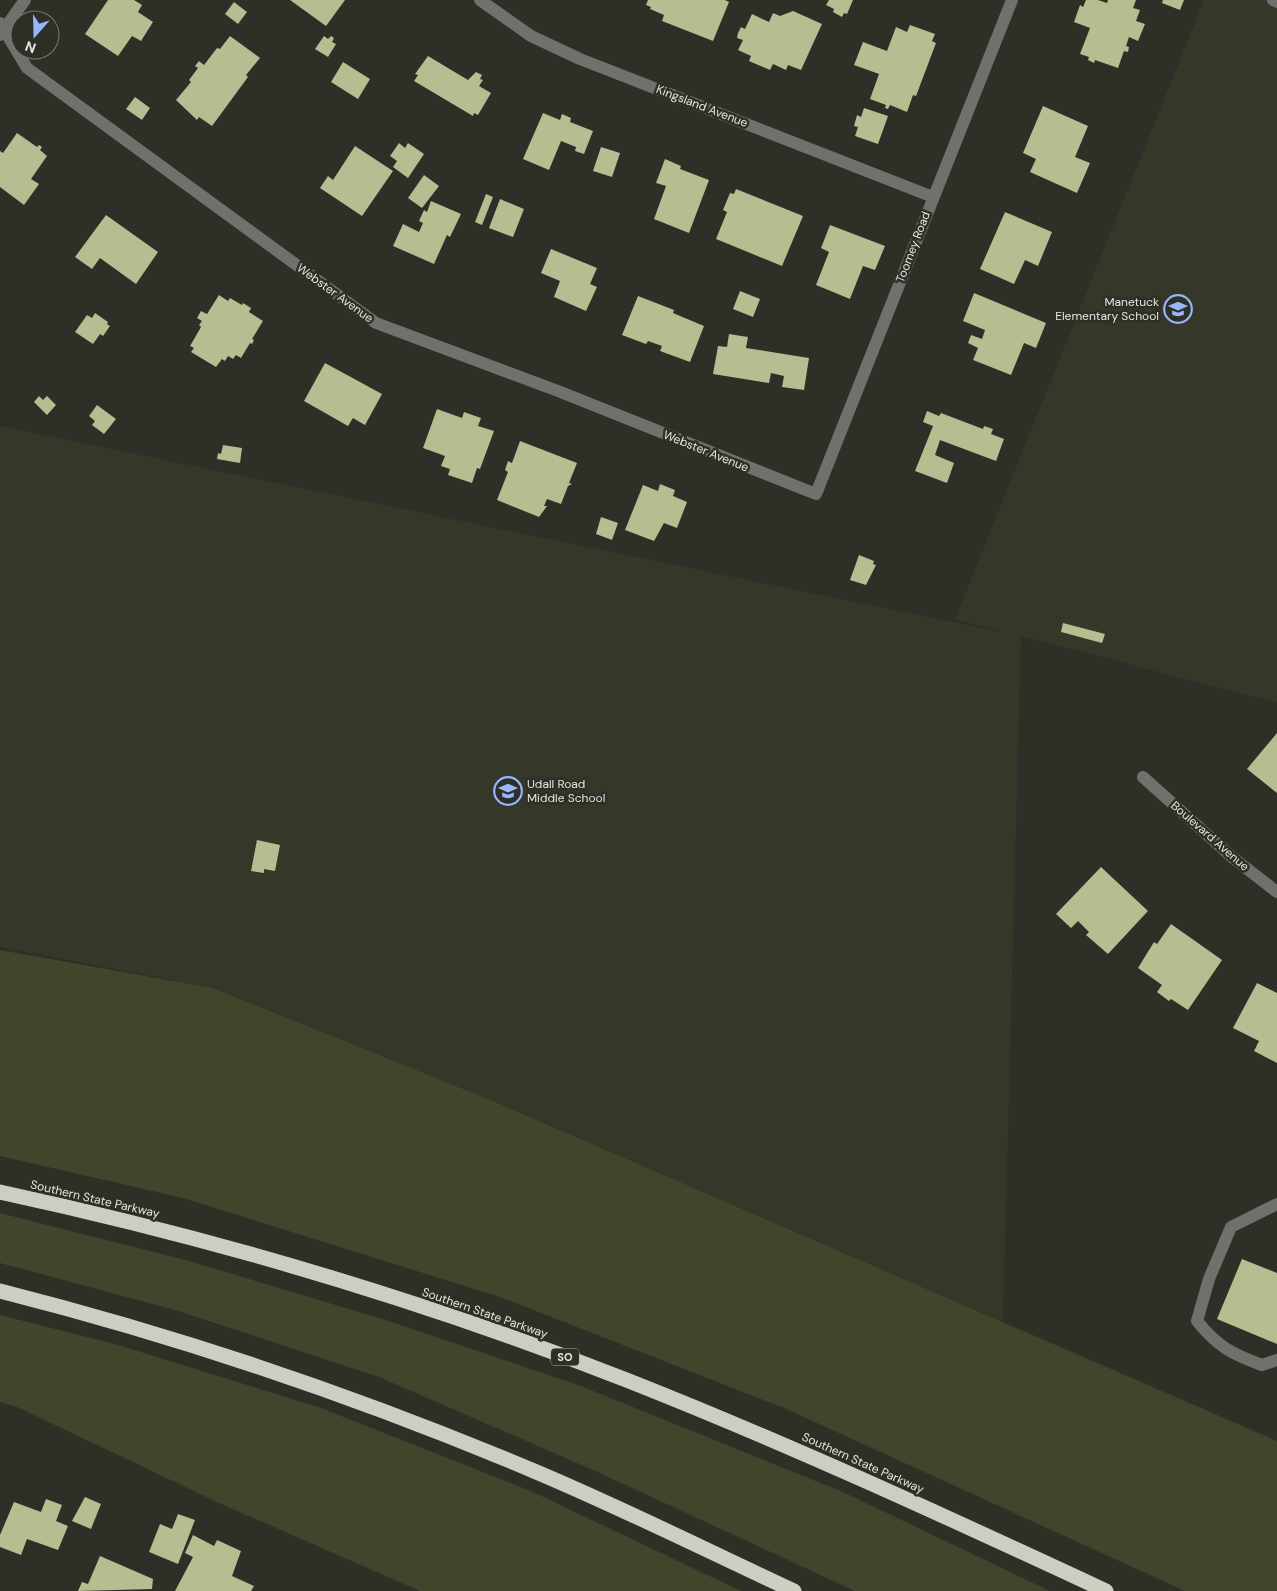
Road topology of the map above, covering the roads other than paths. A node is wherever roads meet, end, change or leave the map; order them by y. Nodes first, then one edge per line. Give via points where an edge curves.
1 (25, 0) edge
2 (480, 0) edge
3 (1012, 0) edge
4 (1273, 0) edge
5 (1277, 2) edge
6 (2, 29) edge
7 (932, 197) junction
8 (816, 494) joint
9 (1143, 777) dead end
10 (1277, 892) edge
11 (0, 1192) edge
12 (1277, 1204) edge
13 (0, 1292) edge
14 (1277, 1360) edge
15 (794, 1591) edge
16 (1106, 1591) edge

1 - 6 street
2 - 7 street, Kingsland Avenue via 531,36 580,59
3 - 7 street, Toomey Road
4 - 5 street
6 - 8 street, Webster Avenue via 27,68 376,323
7 - 8 street, Toomey Road
9 - 10 street, Boulevard Avenue via 1232,857
11 - 16 highway, Southern State Parkway / SO via 264,1258 403,1300 546,1350 837,1468
12 - 14 street via 1231,1227 1197,1321 1213,1341 1231,1354 1262,1365
13 - 15 highway via 178,1341 392,1414 536,1471

